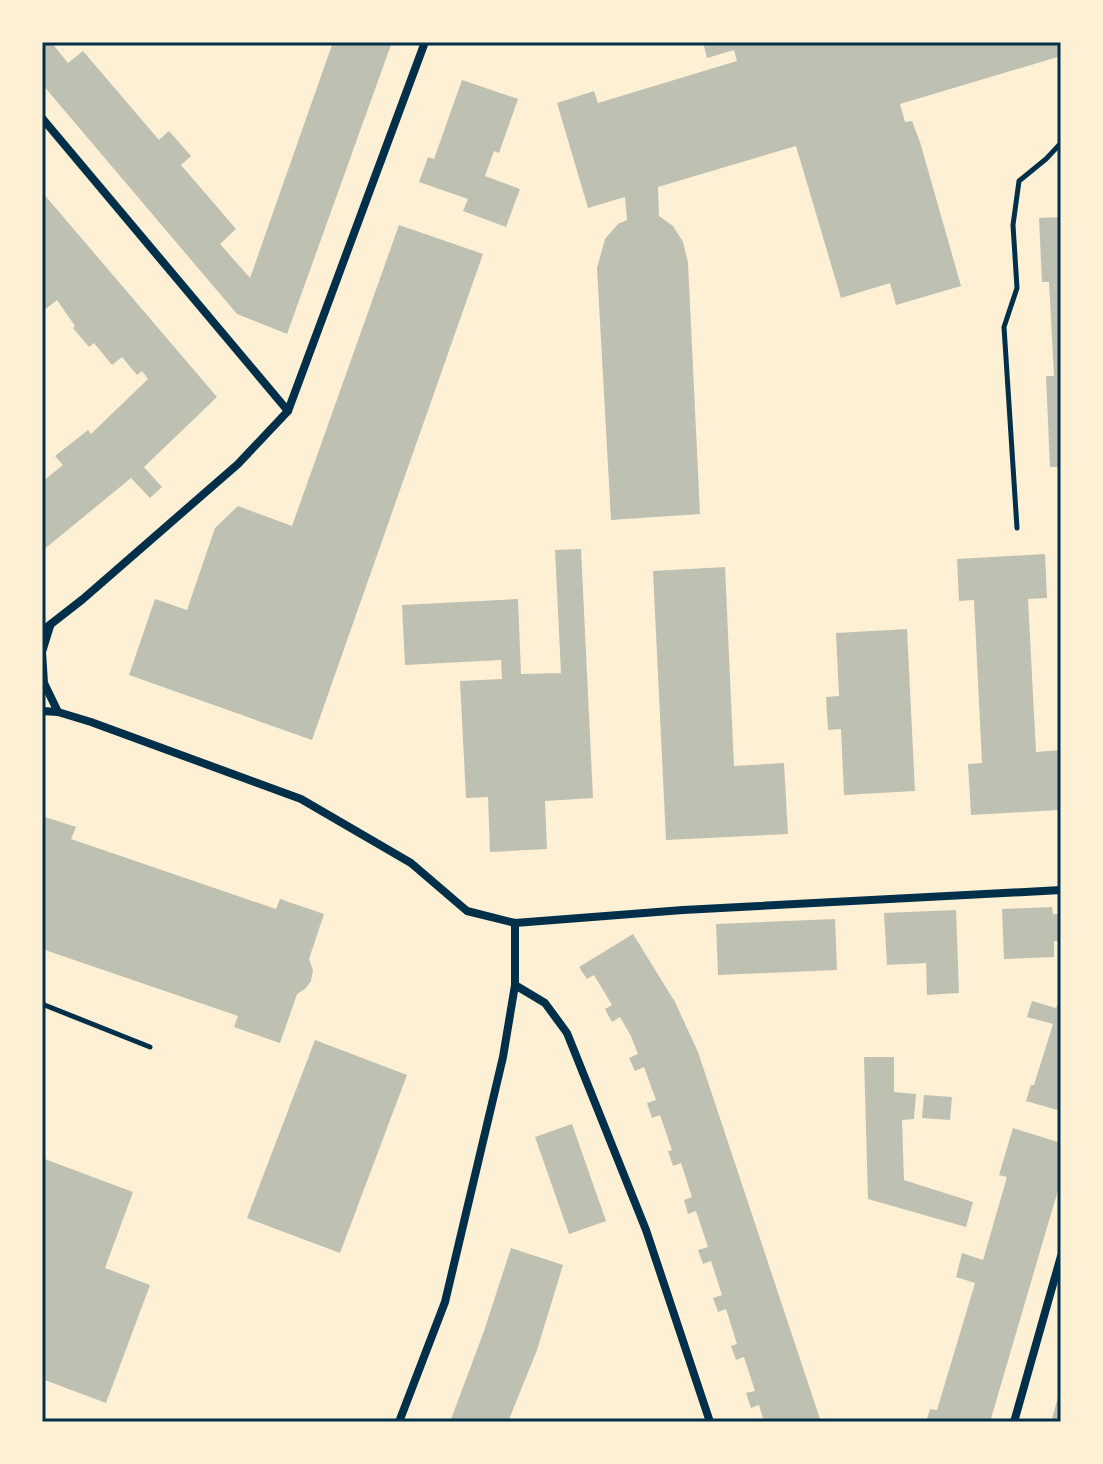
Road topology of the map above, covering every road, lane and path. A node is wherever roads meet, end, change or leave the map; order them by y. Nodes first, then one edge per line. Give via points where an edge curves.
1 (425, 42) edge
2 (42, 118) edge
3 (1061, 143) edge
4 (288, 411) junction
5 (1017, 528) dead end
6 (51, 625) junction
7 (42, 631) edge
8 (42, 652) edge
9 (42, 711) edge
10 (58, 712) junction
11 (1061, 890) edge
12 (515, 923) junction
13 (515, 985) junction
14 (42, 1004) edge
15 (150, 1047) dead end
16 (1061, 1256) edge
17 (399, 1422) edge
18 (710, 1422) edge
19 (1014, 1422) edge

1 - 4 street
2 - 4 street
3 - 5 path via 1019,181 1013,225 1017,288 1004,327
4 - 6 street via 238,464
6 - 7 street
6 - 8 street
8 - 10 street via 44,683
9 - 10 street
10 - 12 street via 301,799 411,863 467,911
11 - 12 street
12 - 13 street
13 - 17 street via 445,1302
13 - 18 street via 545,1003 567,1033 646,1230
14 - 15 path
16 - 19 street

